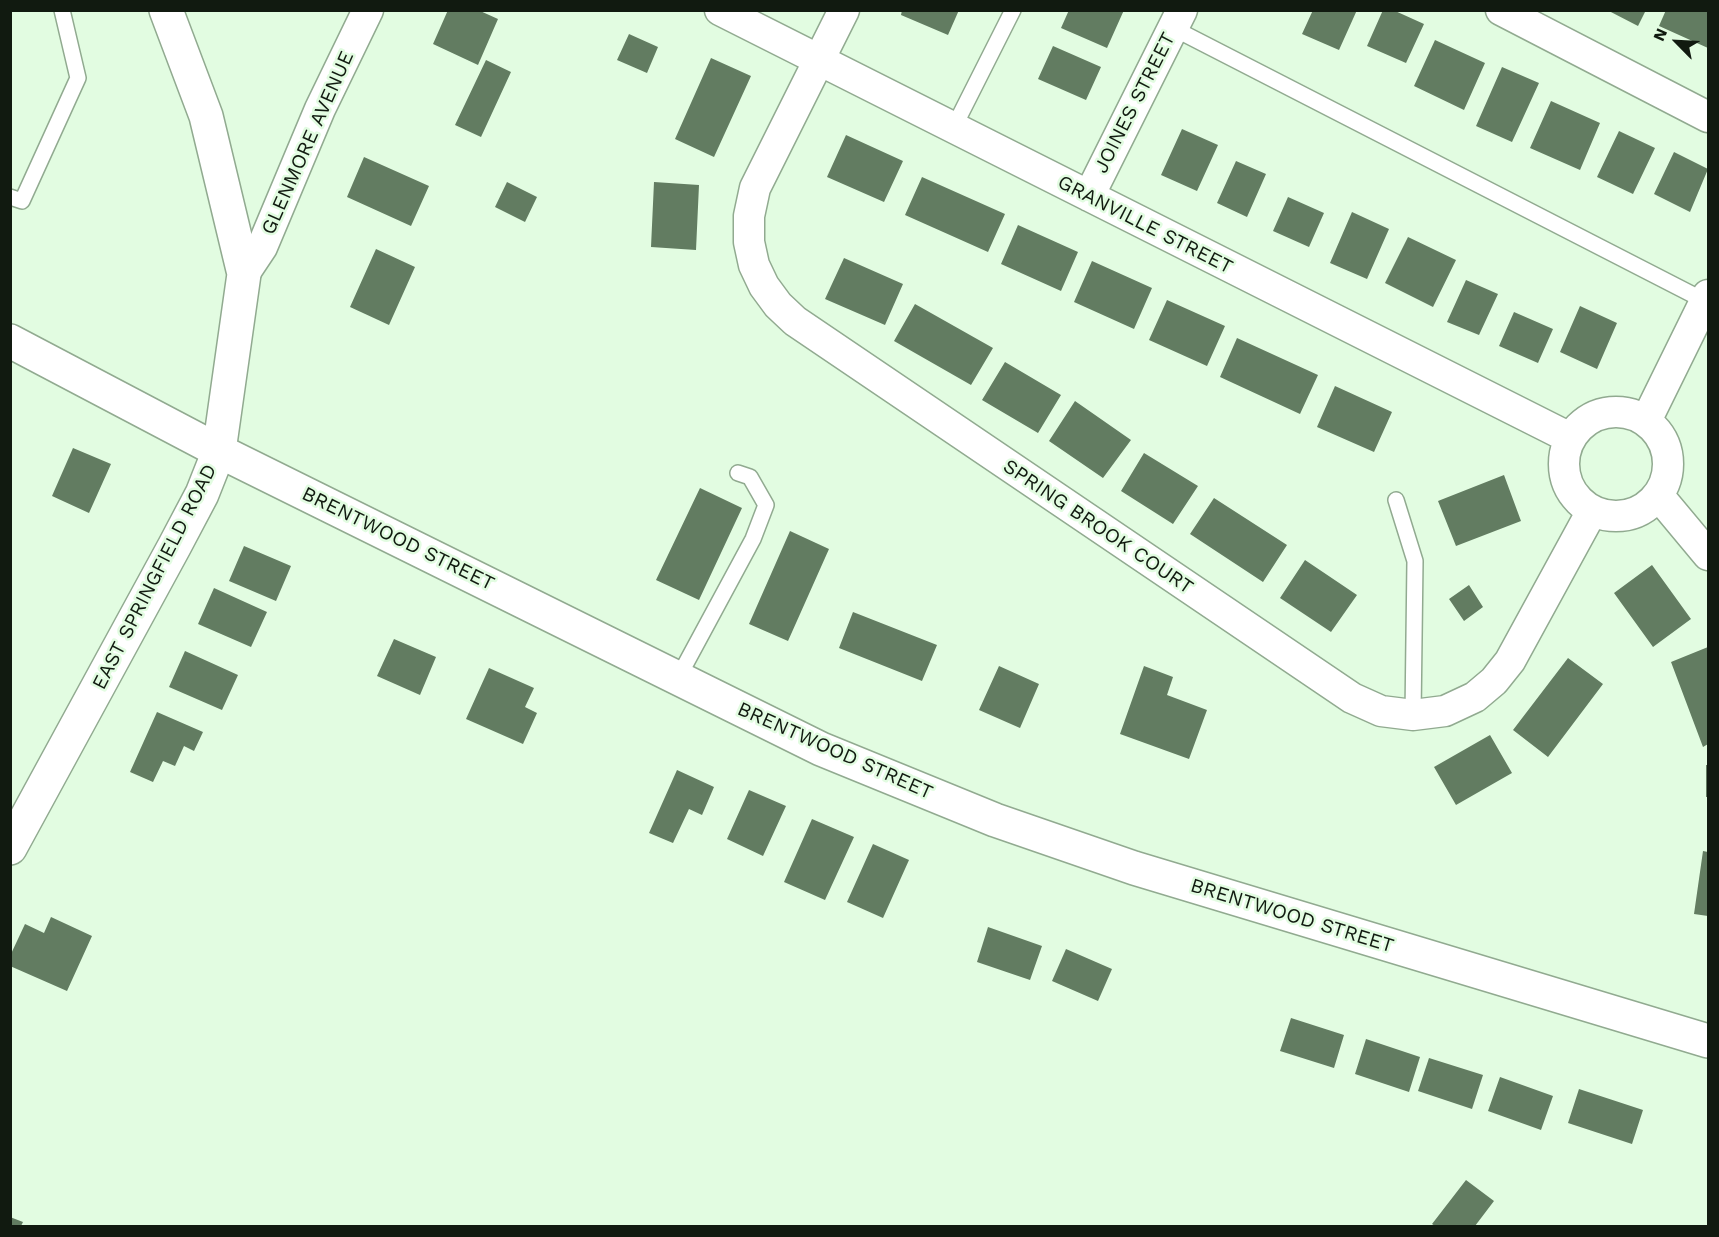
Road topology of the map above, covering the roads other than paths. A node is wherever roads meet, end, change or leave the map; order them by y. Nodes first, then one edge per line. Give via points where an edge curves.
1 (62, 10) edge
2 (166, 10) edge
3 (368, 10) edge
4 (720, 10) edge
5 (844, 10) edge
6 (1013, 10) edge
7 (1501, 10) edge
8 (1178, 19) edge
9 (818, 61) junction
10 (1708, 117) edge
11 (953, 129) junction
12 (1089, 196) junction
13 (10, 197) edge
14 (244, 274) junction
15 (1707, 298) edge
16 (10, 341) edge
17 (1646, 421) junction
18 (1570, 438) junction
19 (219, 451) junction
20 (738, 473) dead end
21 (1658, 495) junction
22 (1396, 501) dead end
23 (1592, 511) junction
24 (1708, 555) edge
25 (678, 678) junction
26 (1413, 715) junction
27 (10, 848) edge
28 (1708, 1041) edge

1 - 13 lane via 78,78 22,201
2 - 14 main road, EAST SPRINGFIELD ROAD via 206,116
3 - 14 street, GLENMORE AVENUE via 320,109 262,247
4 - 9 street, GRANVILLE STREET
5 - 9 street, SPRING BROOK COURT
6 - 11 lane
7 - 10 street
8 - 12 street, JOINES STREET
8 - 15 lane
9 - 11 street, GRANVILLE STREET
9 - 26 street, SPRING BROOK COURT via 755,188 749,216 754,265 778,305 795,321 1352,698 1381,711
11 - 12 street, GRANVILLE STREET
12 - 18 street, GRANVILLE STREET
14 - 19 main road, EAST SPRINGFIELD ROAD
15 - 17 street
16 - 19 main road, BRENTWOOD STREET
17 - 18 street via 1631,413 1597,414 1581,424
17 - 21 street via 1658,432 1668,464
18 - 23 street via 1564,455 1564,473 1570,490
19 - 25 main road, BRENTWOOD STREET
19 - 27 main road, EAST SPRINGFIELD ROAD via 202,494
20 - 25 lane via 750,477 766,505 753,539
21 - 23 street via 1631,514 1615,516
21 - 24 street
22 - 26 lane via 1415,561
23 - 26 street, SPRING BROOK COURT via 1510,662 1494,681 1474,697 1445,711
25 - 28 main road, BRENTWOOD STREET via 821,749 995,820 1134,868

